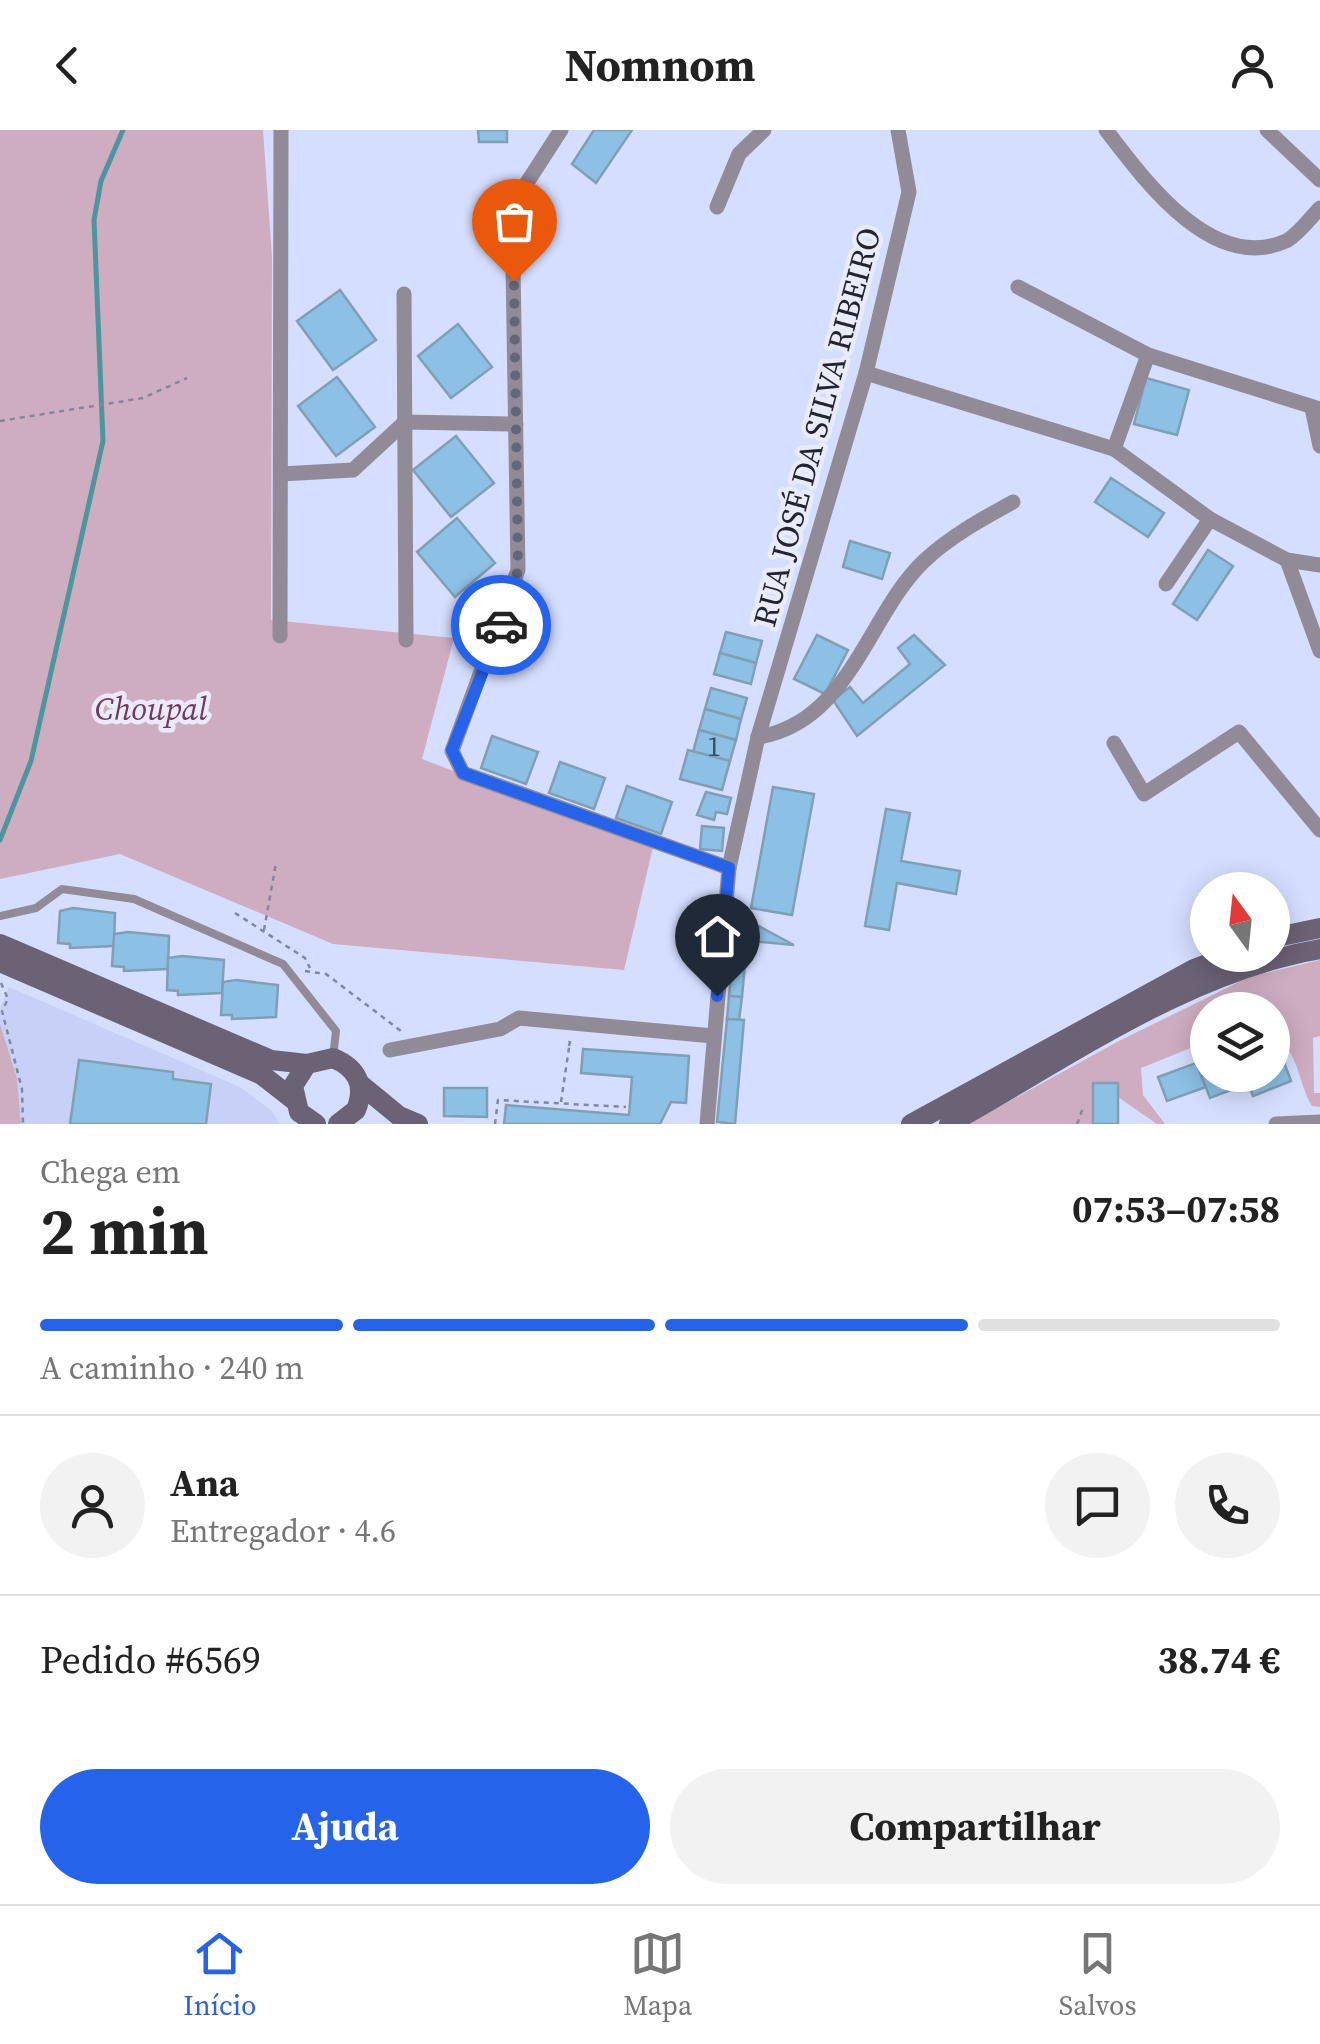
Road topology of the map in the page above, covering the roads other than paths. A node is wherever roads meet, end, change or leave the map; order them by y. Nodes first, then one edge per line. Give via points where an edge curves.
1 (281, 130) edge
2 (561, 130) edge
3 (764, 130) edge
4 (898, 130) edge
5 (1106, 130) edge
6 (1267, 130) edge
7 (1320, 180) edge
8 (717, 207) dead end
9 (1320, 208) edge
10 (1018, 288) dead end
11 (404, 294) dead end
12 (1148, 355) junction
13 (866, 374) junction
14 (1316, 409) edge
15 (405, 422) junction
16 (516, 424) junction
17 (1320, 446) edge
18 (1114, 450) junction
19 (281, 474) junction
20 (1013, 502) dead end
21 (1210, 519) junction
22 (1287, 560) junction
23 (1320, 565) edge
24 (1166, 584) dead end
25 (280, 636) dead end
26 (406, 640) dead end
27 (1320, 651) edge
28 (758, 737) junction
29 (1114, 743) dead end
30 (1320, 830) edge
31 (729, 868) junction
32 (0, 916) edge
33 (1320, 928) edge
34 (1290, 934) edge
35 (0, 944) edge
36 (1320, 948) edge
37 (0, 962) edge
38 (1190, 971) edge
39 (713, 1036) junction
40 (390, 1050) dead end
41 (333, 1058) junction
42 (307, 1064) junction
43 (360, 1084) junction
44 (303, 1115) edge
45 (1320, 1122) edge
46 (349, 1123) edge
47 (418, 1124) edge
48 (706, 1124) edge
49 (911, 1124) edge
50 (949, 1124) edge
51 (1276, 1124) edge

1 - 19 street
2 - 16 street via 512,206
3 - 8 street via 739,154
4 - 13 street, RUA JOSÉ DA SILVA RIBEIRO via 909,192
5 - 9 street via 1180,212 1226,246 1253,249 1288,240
6 - 7 street
10 - 12 street
11 - 15 street
12 - 14 street
12 - 18 street
13 - 18 street
13 - 28 street, RUA JOSÉ DA SILVA RIBEIRO
14 - 17 street
15 - 16 street
15 - 19 street via 352,470
15 - 26 street
16 - 31 street via 516,584 452,750 463,773
18 - 21 street
19 - 25 street
20 - 28 street via 921,564 826,702 782,734
21 - 22 street
21 - 24 street
22 - 23 street
22 - 27 street
28 - 31 street, RUA JOSÉ DA SILVA RIBEIRO
29 - 30 street via 1144,794 1238,732
31 - 39 street, RUA JOSÉ DA SILVA RIBEIRO
32 - 41 lane via 36,908 62,889 134,899 283,964 336,1030
33 - 34 main road
35 - 42 main road via 271,1060
36 - 50 main road via 1202,984
37 - 44 main road via 262,1076
38 - 49 main road
39 - 40 street via 519,1018 500,1028
39 - 48 street, RUA JOSÉ DA SILVA RIBEIRO
41 - 42 main road
41 - 43 main road via 355,1072
42 - 44 main road via 293,1086
43 - 46 main road
43 - 47 main road
45 - 51 street

